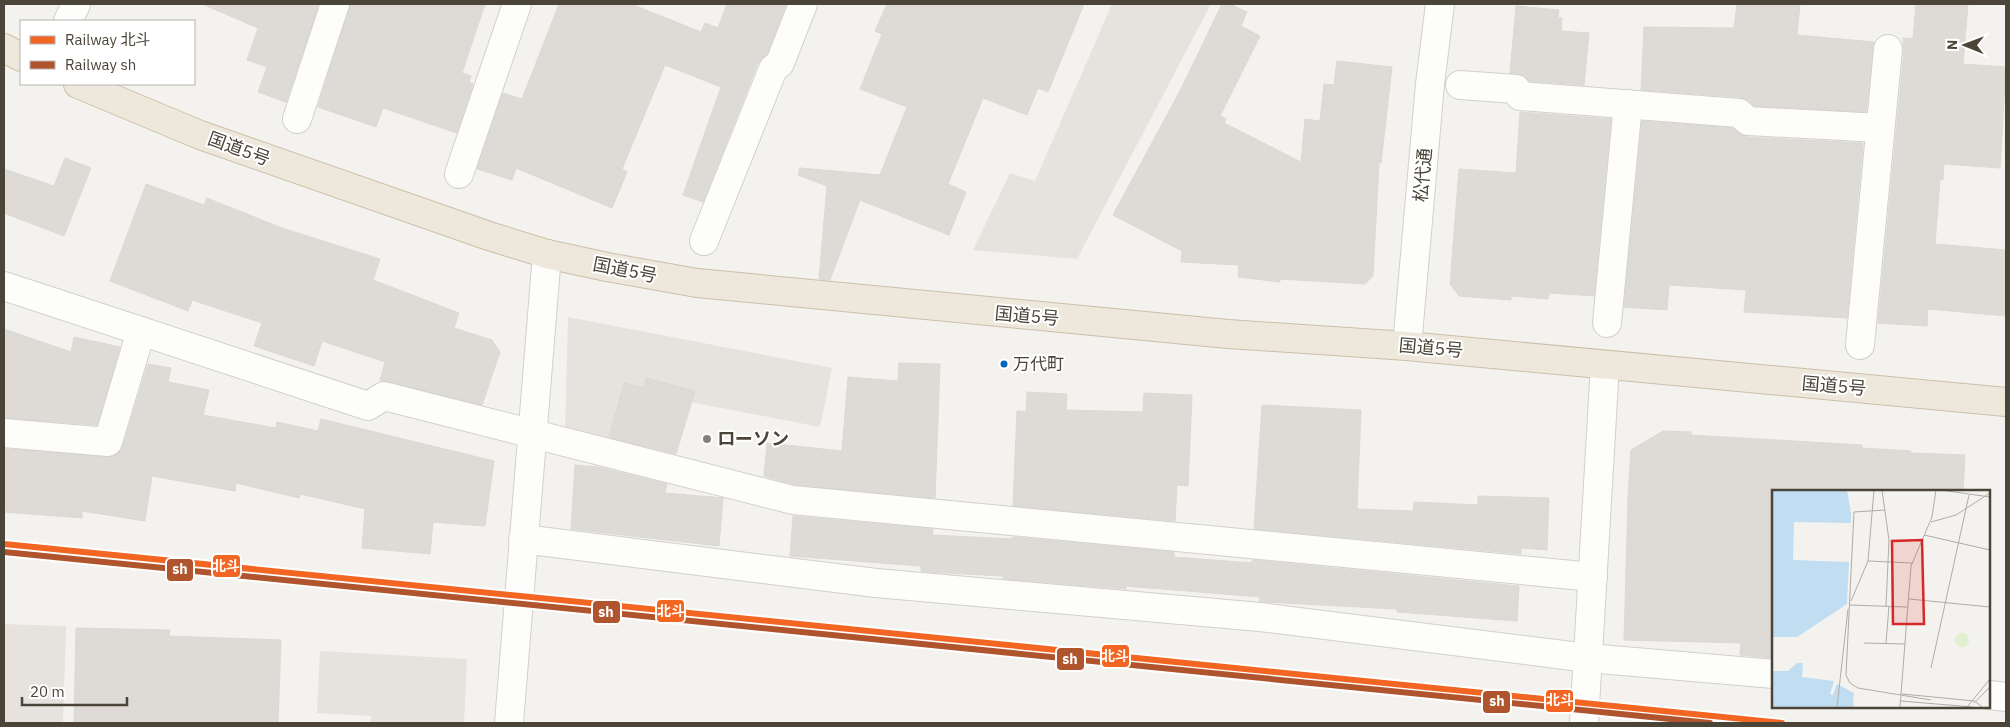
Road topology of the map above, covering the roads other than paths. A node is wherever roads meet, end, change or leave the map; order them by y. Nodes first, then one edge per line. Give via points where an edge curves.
1 (76, 4) edge
2 (335, 4) edge
3 (517, 4) edge
4 (803, 4) edge
5 (1440, 4) edge
6 (68, 20) edge
7 (4, 48) edge
8 (1888, 49) dead end
9 (20, 56) edge
10 (80, 85) edge
11 (1460, 85) dead end
12 (1628, 104) junction
13 (297, 119) dead end
14 (1880, 128) junction
15 (459, 174) dead end
16 (704, 241) dead end
17 (547, 254) junction
18 (4, 286) edge
19 (1607, 323) dead end
20 (141, 331) junction
21 (1860, 344) dead end
22 (1406, 346) junction
23 (1605, 365) junction
24 (2006, 402) edge
25 (4, 433) edge
26 (533, 433) junction
27 (523, 539) junction
28 (1592, 577) junction
29 (1588, 658) junction
30 (1772, 674) edge
31 (1990, 695) edge
32 (2006, 697) edge
33 (508, 723) edge
34 (1584, 723) edge

1 - 6 street
2 - 13 street
3 - 15 street
4 - 16 street via 780,63 773,69
5 - 22 street, 松代通
7 - 9 highway
8 - 14 street
10 - 17 highway, 国道5号 via 284,166
11 - 12 street via 1516,89 1520,96
12 - 14 street via 1739,112 1748,121
12 - 19 street
14 - 21 street
17 - 22 highway, 国道5号 via 697,283 1208,333
17 - 26 street
18 - 20 street
20 - 25 street via 108,442
20 - 26 street via 368,406 384,396
22 - 23 highway, 国道5号
23 - 24 highway, 国道5号
23 - 28 street
26 - 27 street
26 - 28 street via 793,500
27 - 29 street via 876,582 1260,617
27 - 33 street
28 - 29 street
29 - 30 street
29 - 34 street
31 - 32 street

